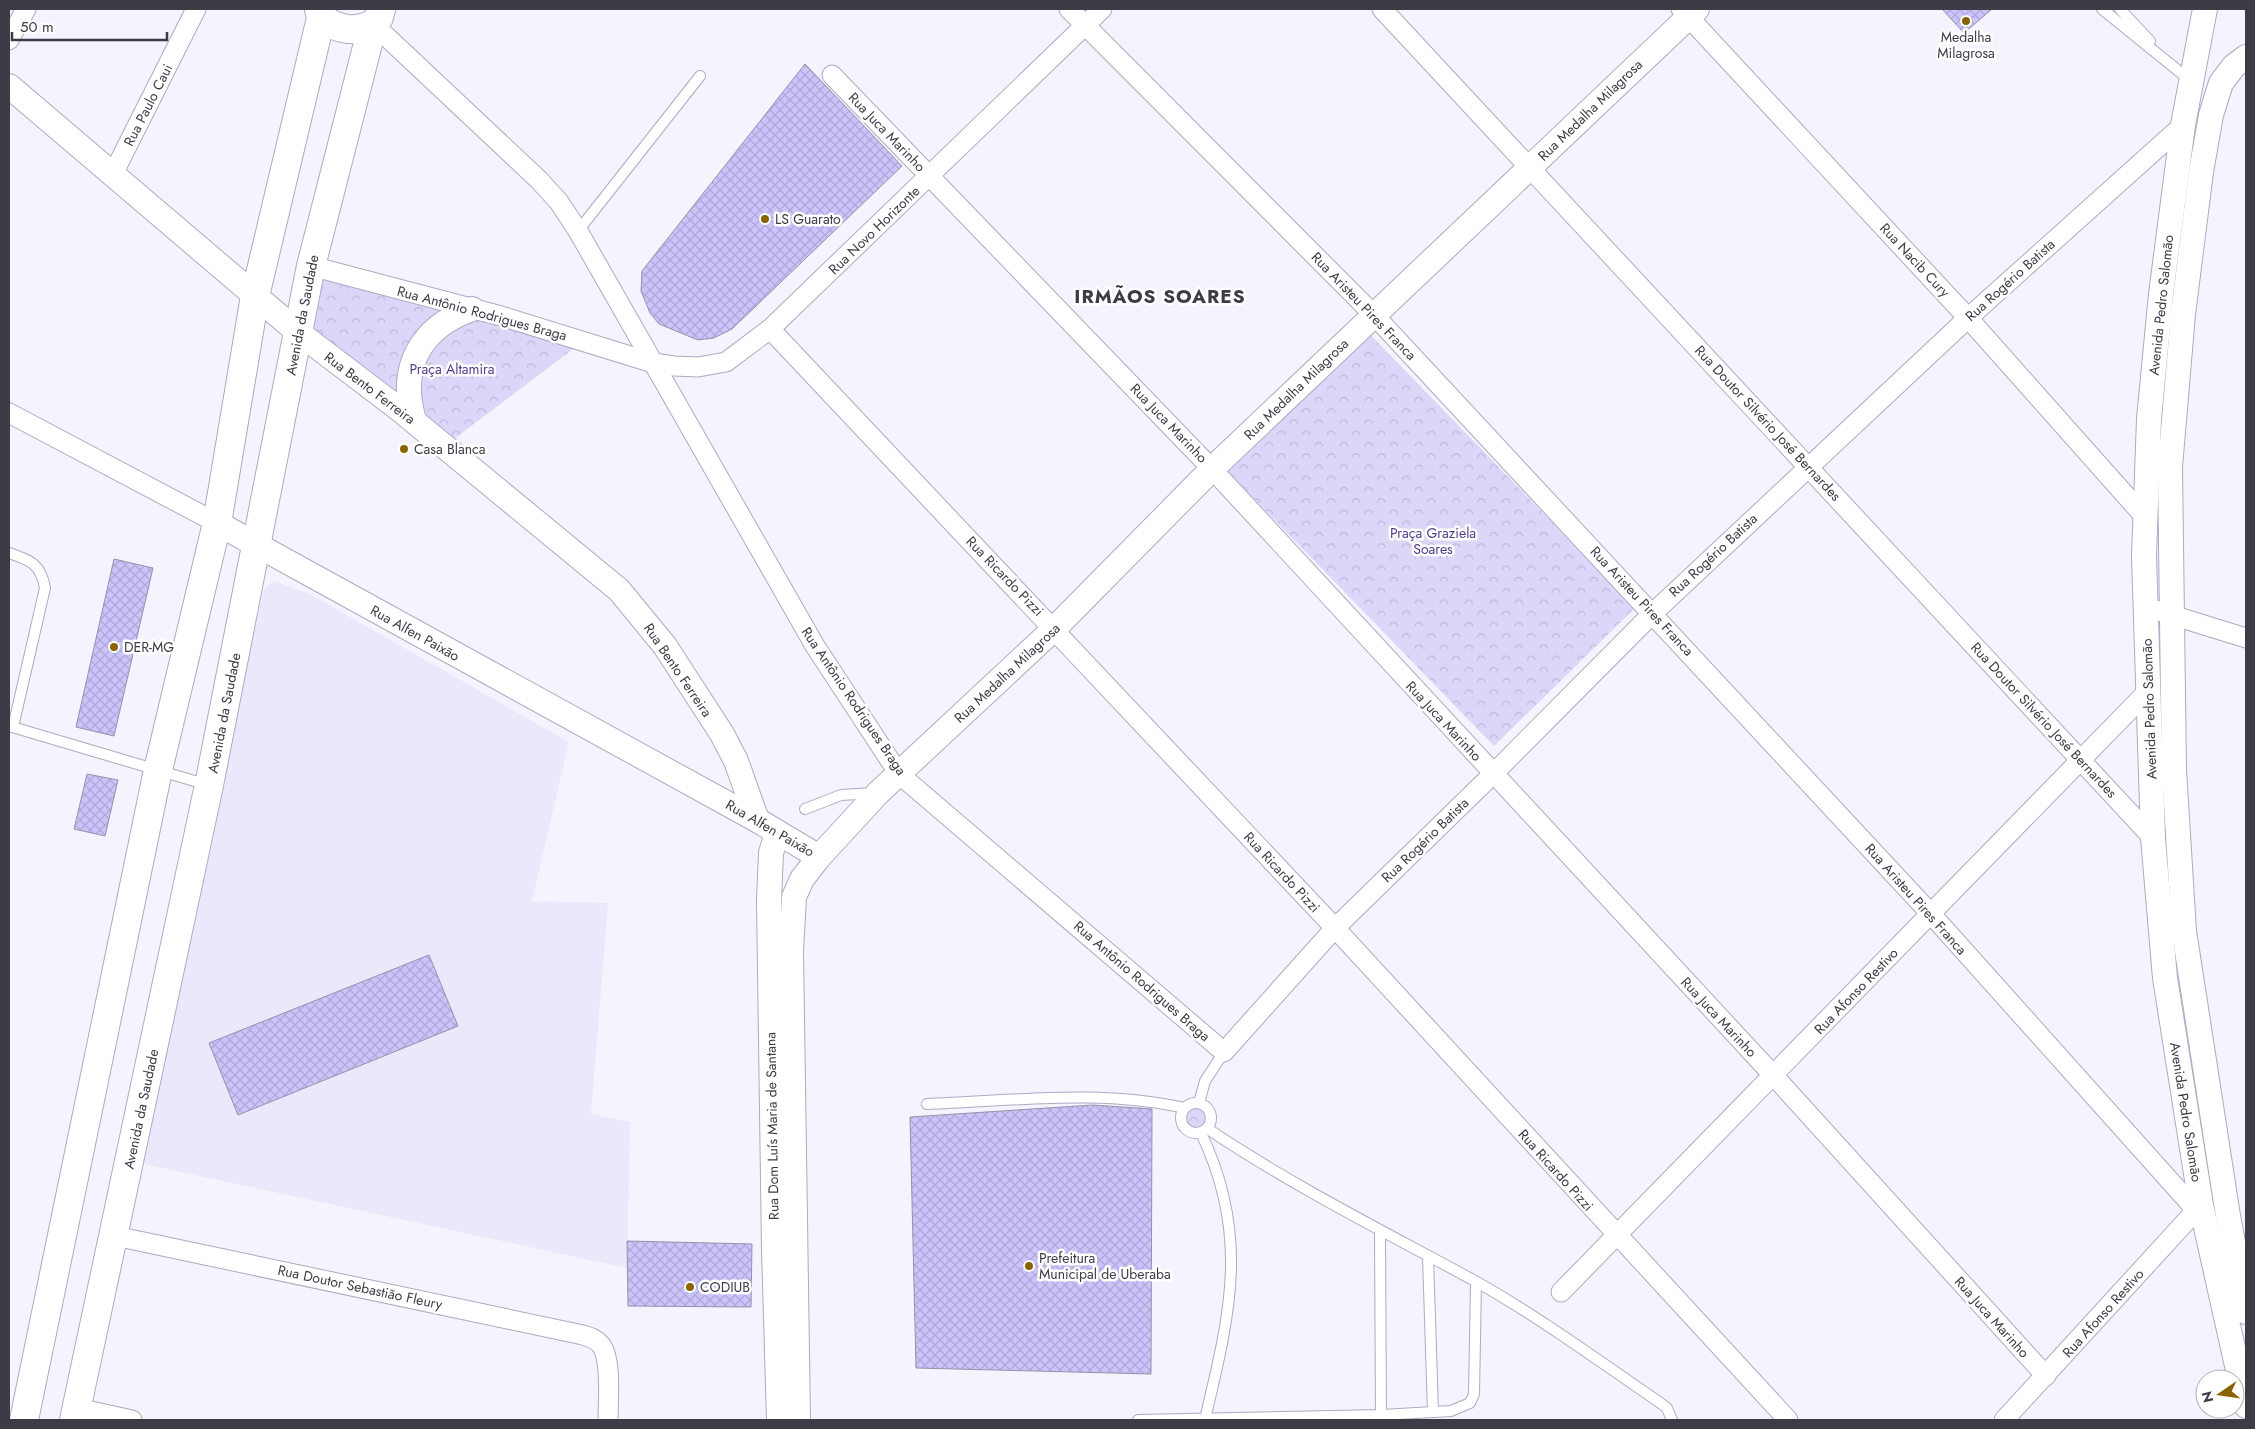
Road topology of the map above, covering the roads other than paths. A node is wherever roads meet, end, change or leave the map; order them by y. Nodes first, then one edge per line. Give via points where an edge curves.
1 (26, 9) edge
2 (196, 9) edge
3 (1069, 9) edge
4 (1102, 9) edge
5 (1382, 9) edge
6 (2102, 9) edge
7 (2120, 9) edge
8 (2205, 9) edge
9 (1689, 11) edge
10 (320, 13) edge
11 (377, 16) edge
12 (1086, 25) junction
13 (9, 40) edge
14 (2246, 57) edge
15 (832, 75) dead end
16 (700, 76) dead end
17 (2184, 76) junction
18 (9, 86) edge
19 (2183, 125) junction
20 (1530, 168) junction
21 (113, 174) junction
22 (930, 177) junction
23 (578, 232) junction
24 (311, 266) junction
25 (255, 296) junction
26 (472, 309) junction
27 (1373, 314) junction
28 (1968, 318) junction
29 (770, 329) junction
30 (299, 333) junction
31 (726, 362) joint
32 (653, 363) junction
33 (9, 413) edge
34 (414, 420) junction
35 (1809, 466) junction
36 (1212, 469) junction
37 (2144, 516) junction
38 (217, 523) junction
39 (257, 546) junction
40 (9, 553) edge
41 (2146, 607) junction
42 (1653, 613) junction
43 (2170, 615) junction
44 (1055, 628) junction
45 (2246, 638) edge
46 (2150, 689) junction
47 (11, 727) edge
48 (2082, 760) junction
49 (158, 770) junction
50 (899, 774) junction
51 (1493, 774) junction
52 (209, 786) junction
53 (878, 793) junction
54 (806, 809) dead end
55 (757, 820) junction
56 (777, 833) junction
57 (2153, 838) junction
58 (819, 856) junction
59 (1931, 914) junction
60 (1335, 928) junction
61 (1224, 1052) junction
62 (1773, 1075) junction
63 (1199, 1103) junction
64 (927, 1104) dead end
65 (1184, 1108) junction
66 (1205, 1131) junction
67 (2199, 1207) junction
68 (1380, 1231) junction
69 (1616, 1235) junction
70 (114, 1236) junction
71 (1428, 1257) junction
72 (1476, 1282) junction
73 (1561, 1292) dead end
74 (2246, 1312) edge
75 (2046, 1376) junction
76 (2246, 1406) edge
77 (1433, 1412) junction
78 (76, 1414) edge
79 (1381, 1418) edge
80 (1205, 1419) junction
81 (24, 1420) edge
82 (132, 1420) edge
83 (608, 1420) edge
84 (779, 1420) edge
85 (798, 1420) edge
86 (1138, 1420) edge
87 (1672, 1420) edge
88 (1788, 1420) edge
89 (2004, 1420) edge

1 - 13 street
2 - 21 street, Rua Paulo Caui
3 - 12 street, Rua Aristeu Pires Franca
4 - 12 street, Rua Novo Horizonte
5 - 20 street, Rua Doutor Silvério José Bernardes
6 - 17 lane
7 - 17 lane
8 - 17 street, Avenida Pedro Salomão
9 - 20 street, Rua Medalha Milagrosa
9 - 28 street, Rua Nacib Cury
10 - 11 main road via 345,30 360,30
10 - 25 main road
11 - 23 street via 539,180 559,202
11 - 24 main road, Avenida da Saudade
12 - 22 street, Rua Novo Horizonte
12 - 27 street, Rua Aristeu Pires Franca
14 - 43 street, Avenida Pedro Salomão via 2221,83 2211,115 2201,172 2183,314 2170,467
15 - 22 street, Rua Juca Marinho
16 - 23 lane
17 - 19 street, Avenida Pedro Salomão
18 - 21 street, Rua Bento Ferreira
19 - 28 street, Rua Rogério Batista
19 - 37 street, Avenida Pedro Salomão via 2160,303
20 - 27 street, Rua Medalha Milagrosa
20 - 35 street, Rua Doutor Silvério José Bernardes
21 - 25 street, Rua Bento Ferreira
22 - 29 street, Rua Novo Horizonte
22 - 36 street, Rua Juca Marinho
23 - 32 street
24 - 26 street, Rua Antônio Rodrigues Braga
24 - 30 main road, Avenida da Saudade
25 - 30 street, Rua Bento Ferreira
25 - 38 main road
26 - 32 street, Rua Antônio Rodrigues Braga
26 - 34 street via 441,323 417,353 409,375 408,390
27 - 36 street, Rua Medalha Milagrosa
27 - 42 street, Rua Aristeu Pires Franca
28 - 35 street, Rua Rogério Batista
28 - 37 street, Rua Nacib Cury
29 - 31 street, Rua Novo Horizonte
29 - 44 street, Rua Ricardo Pizzi
30 - 34 street, Rua Bento Ferreira
30 - 39 main road, Avenida da Saudade
31 - 32 street, Rua Antônio Rodrigues Braga via 698,368
32 - 50 street, Rua Antônio Rodrigues Braga via 815,646
33 - 38 street, Rua Alfen Paixão
34 - 55 street, Rua Bento Ferreira via 619,590 665,646 722,734 736,761
35 - 42 street, Rua Rogério Batista
35 - 48 street, Rua Doutor Silvério José Bernardes
36 - 44 street, Rua Medalha Milagrosa
36 - 51 street, Rua Juca Marinho
37 - 41 street, Avenida Pedro Salomão
38 - 39 street, Rua Alfen Paixão
38 - 49 main road
39 - 52 main road, Avenida da Saudade
39 - 55 street, Rua Alfen Paixão
40 - 47 lane via 35,566 42,575 45,588
41 - 43 street
41 - 46 street, Avenida Pedro Salomão
42 - 51 street, Rua Rogério Batista
42 - 59 street, Rua Aristeu Pires Franca
43 - 45 street
43 - 74 street, Avenida Pedro Salomão via 2174,770 2184,931
44 - 50 street, Rua Medalha Milagrosa
44 - 60 street, Rua Ricardo Pizzi
46 - 48 street, Rua Afonso Restivo
46 - 57 street, Avenida Pedro Salomão
47 - 49 lane
48 - 57 street, Rua Doutor Silvério José Bernardes
48 - 59 street, Rua Afonso Restivo
49 - 52 lane
49 - 81 main road
50 - 53 street, Rua Medalha Milagrosa
50 - 61 street, Rua Antônio Rodrigues Braga
51 - 60 street, Rua Rogério Batista
51 - 62 street, Rua Juca Marinho
52 - 70 main road, Avenida da Saudade
53 - 54 lane via 841,795
53 - 58 street, Rua Dom Luís Maria de Santana
55 - 56 street, Rua Alfen Paixão
56 - 58 street, Rua Alfen Paixão
56 - 84 street, Rua Dom Luís Maria de Santana via 771,853 768,900
57 - 67 street, Avenida Pedro Salomão via 2165,978
58 - 85 street, Rua Dom Luís Maria de Santana via 802,879 794,897 791,922
59 - 62 street, Rua Afonso Restivo
59 - 67 street, Rua Aristeu Pires Franca
60 - 61 street, Rua Rogério Batista
60 - 69 street, Rua Ricardo Pizzi
61 - 63 lane via 1205,1081
62 - 69 street, Rua Afonso Restivo
62 - 75 street, Rua Juca Marinho
63 - 65 lane
63 - 66 lane via 1207,1106 1211,1113 1212,1121
64 - 65 lane via 1120,1098
65 - 66 lane via 1181,1115 1186,1130 1193,1134
66 - 68 lane
66 - 80 lane via 1226,1198 1232,1245 1230,1294 1223,1342
67 - 75 street, Rua Afonso Restivo
67 - 76 street, Avenida Pedro Salomão
68 - 71 lane
68 - 79 lane
69 - 73 street, Rua Afonso Restivo
69 - 88 street, Rua Ricardo Pizzi
70 - 78 main road, Avenida da Saudade
70 - 83 street, Rua Doutor Sebastião Fleury via 583,1335 596,1340 602,1347 608,1373
71 - 72 lane
71 - 77 lane
72 - 77 lane via 1474,1394 1470,1403 1462,1408
72 - 87 lane via 1553,1329 1659,1402
75 - 89 street, Rua Afonso Restivo
77 - 79 lane
78 - 82 street
79 - 80 lane
80 - 86 lane

